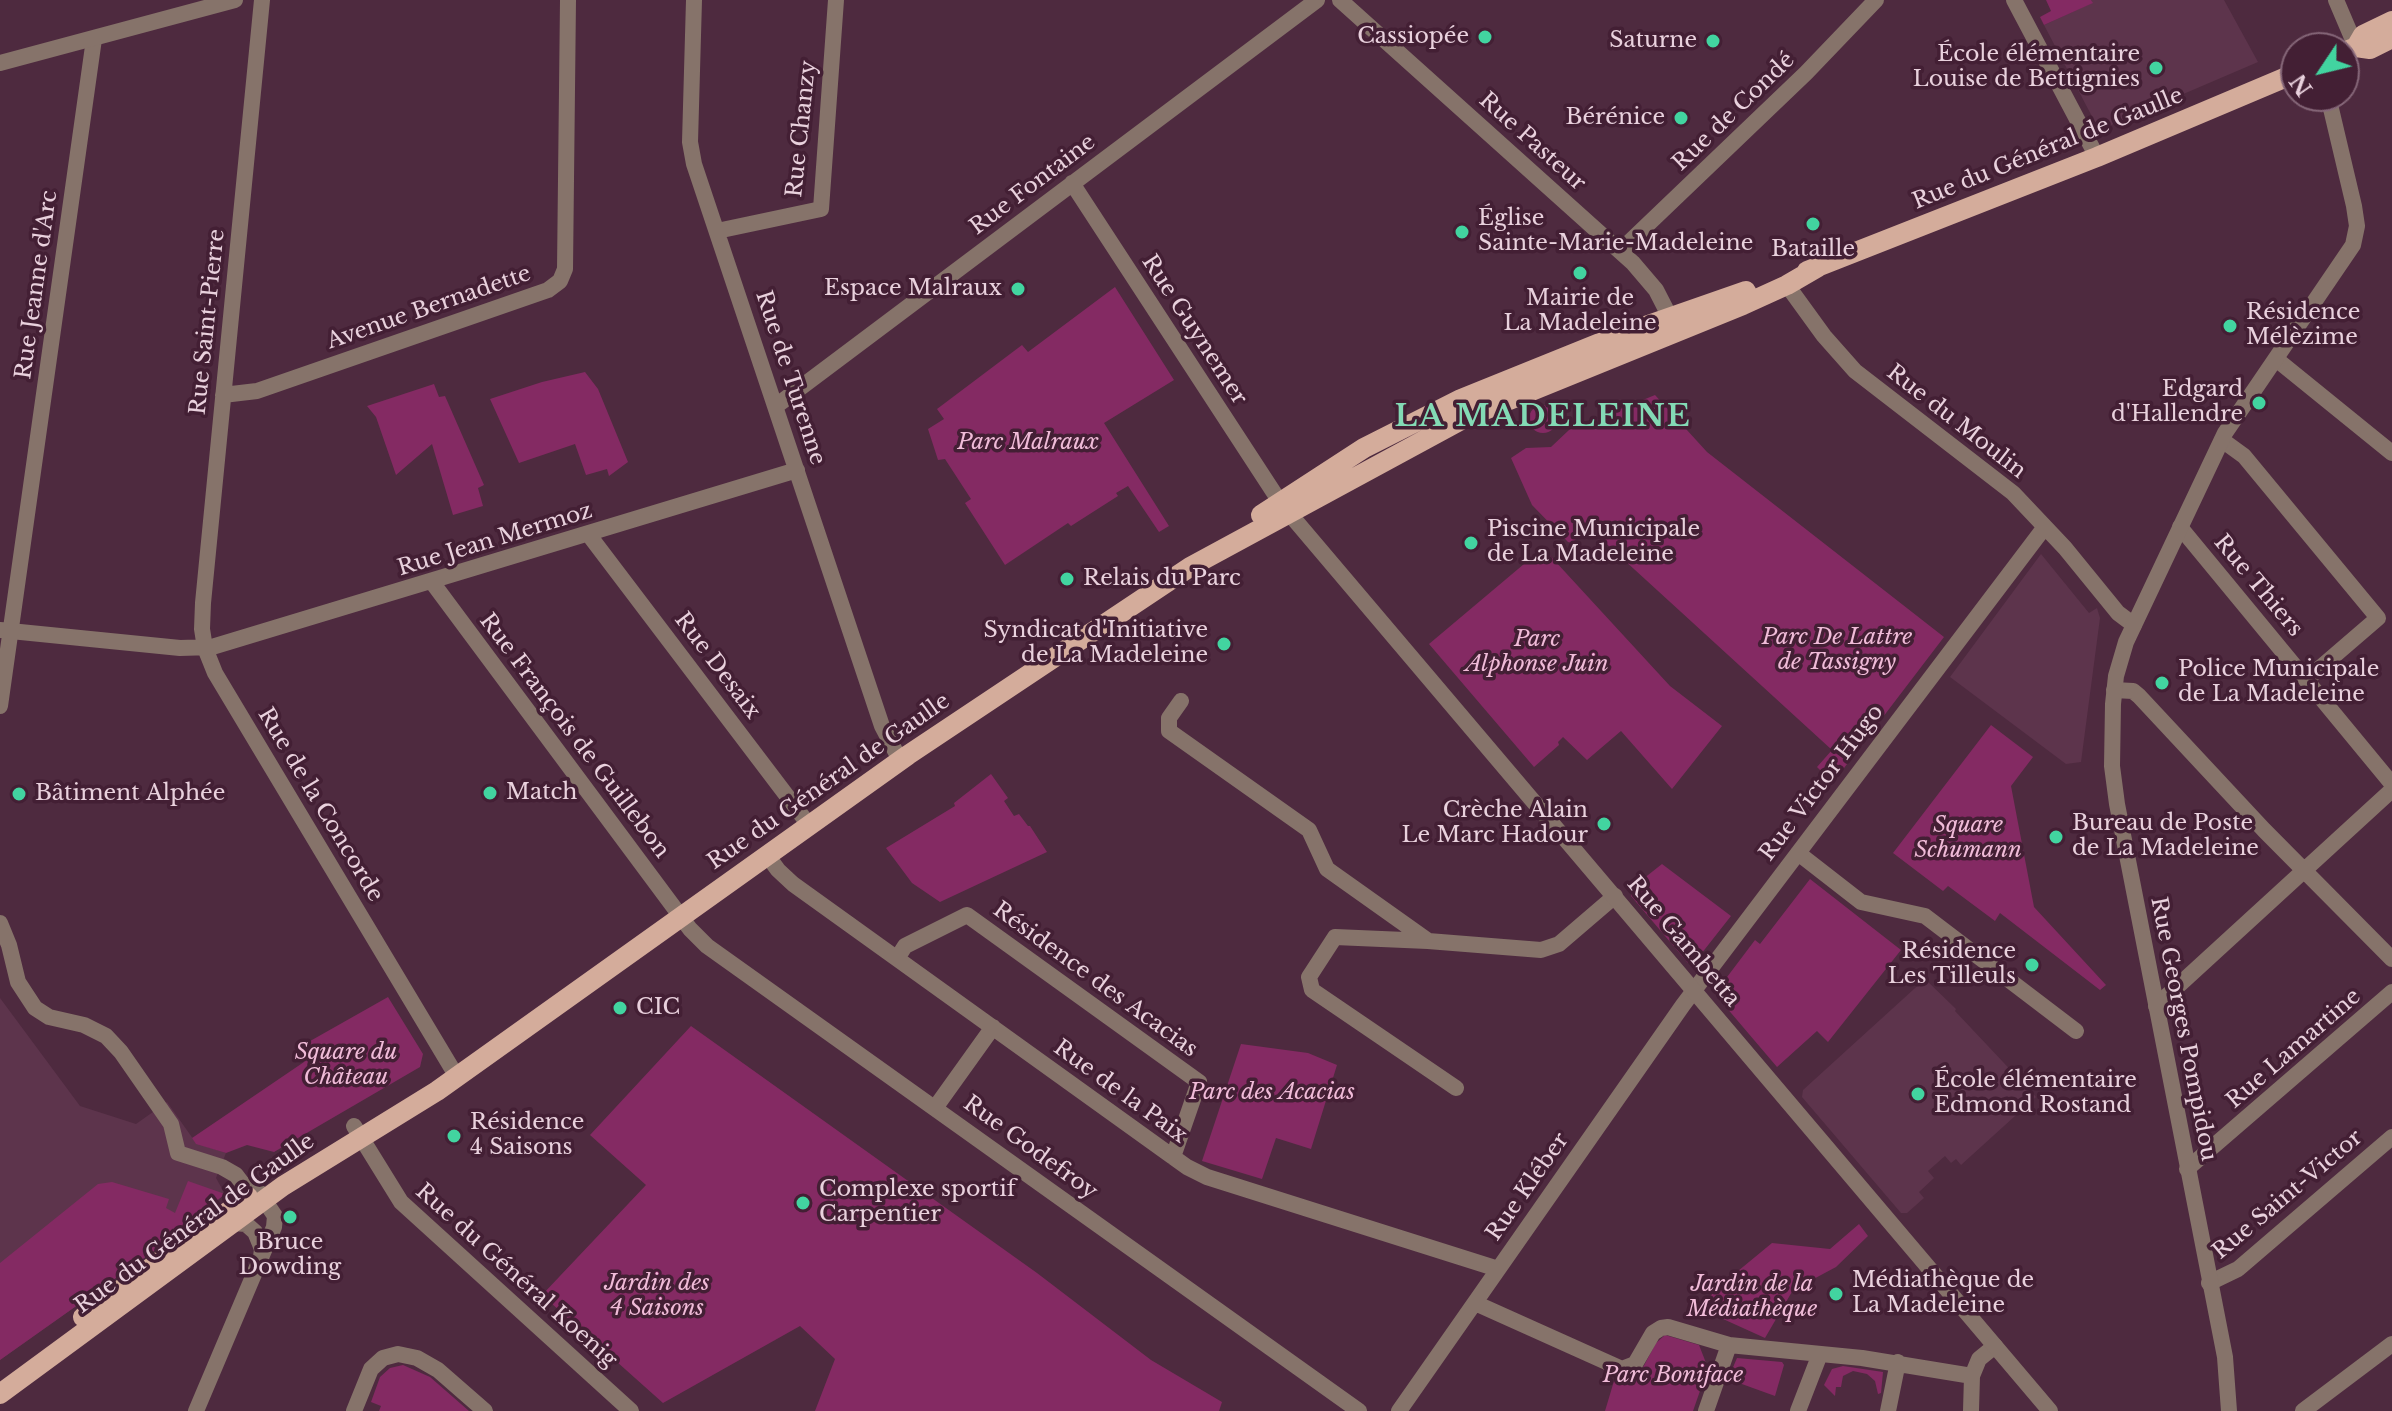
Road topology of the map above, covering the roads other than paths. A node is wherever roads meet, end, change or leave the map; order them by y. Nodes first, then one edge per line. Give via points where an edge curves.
1 (235, 0) edge
2 (262, 0) edge
3 (568, 0) edge
4 (694, 0) edge
5 (836, 0) edge
6 (1317, 0) edge
7 (1340, 0) edge
8 (1876, 0) edge
9 (2014, 0) edge
10 (2336, 0) edge
11 (2392, 21) edge
12 (2345, 32) edge
13 (2360, 38) edge
14 (2392, 38) edge
15 (94, 39) junction
16 (2360, 50) edge
17 (0, 63) edge
18 (2280, 80) edge
19 (2332, 112) edge
20 (2097, 157) junction
21 (1072, 183) junction
22 (717, 231) junction
23 (1620, 251) junction
24 (1818, 267) junction
25 (1787, 285) junction
26 (1674, 324) junction
27 (2276, 359) junction
28 (223, 395) junction
29 (776, 406) junction
30 (2222, 440) junction
31 (2392, 453) edge
32 (797, 470) junction
33 (1285, 507) junction
34 (2180, 527) junction
35 (2044, 528) junction
36 (589, 535) junction
37 (432, 582) junction
38 (2134, 625) junction
39 (5, 631) edge
40 (205, 648) junction
41 (2306, 680) junction
42 (2114, 690) junction
43 (1181, 701) dead end
44 (0, 706) edge
45 (900, 760) junction
46 (2392, 784) edge
47 (2392, 790) edge
48 (809, 825) junction
49 (1798, 853) junction
50 (767, 855) junction
51 (2304, 870) junction
52 (1615, 896) junction
53 (681, 916) junction
54 (0, 923) edge
55 (1428, 941) junction
56 (898, 957) junction
57 (2392, 959) edge
58 (1695, 989) junction
59 (2392, 992) edge
60 (2156, 1006) junction
61 (993, 1027) junction
62 (2076, 1031) dead end
63 (455, 1074) junction
64 (1456, 1088) dead end
65 (935, 1108) junction
66 (357, 1132) junction
67 (2392, 1137) edge
68 (1173, 1157) junction
69 (2187, 1169) junction
70 (258, 1197) junction
71 (233, 1223) junction
72 (260, 1260) junction
73 (1498, 1269) junction
74 (2209, 1283) junction
75 (1475, 1303) junction
76 (2392, 1344) edge
77 (1729, 1345) junction
78 (1995, 1346) junction
79 (1820, 1354) junction
80 (1898, 1362) junction
81 (1972, 1376) junction
82 (0, 1383) edge
83 (0, 1394) edge
84 (196, 1411) edge
85 (354, 1411) edge
86 (485, 1411) edge
87 (631, 1411) edge
88 (1359, 1411) edge
89 (1399, 1411) edge
90 (1706, 1411) edge
91 (1798, 1411) edge
92 (1888, 1411) edge
93 (1971, 1411) edge
94 (2050, 1411) edge
95 (2229, 1411) edge
96 (2303, 1411) edge

1 - 15 street
2 - 28 street, Rue Saint-Pierre
3 - 28 street, Avenue Bernadette via 565,269 560,281 548,290 257,391
4 - 22 street, Rue de Turenne via 690,142
5 - 22 street, Rue Chanzy via 821,209
6 - 21 street, Rue Fontaine
7 - 23 street, Rue Pasteur
8 - 23 street, Rue de Condé
9 - 20 street
10 - 12 street
11 - 13 main road
14 - 16 main road
15 - 17 street
15 - 39 street, Rue Jeanne d'Arc
18 - 20 main road, Rue du Général de Gaulle
19 - 27 street, Rue Georges Pompidou via 2354,206 2355,237
20 - 24 main road, Rue du Général de Gaulle
21 - 29 street, Rue Fontaine
21 - 33 street, Rue Guynemer
22 - 29 street, Rue de Turenne
23 - 26 street, Rue Pasteur via 1650,282
24 - 25 main road, Rue du Général de Gaulle
24 - 26 main road, Rue du Général de Gaulle
25 - 26 main road, Rue du Général de Gaulle
25 - 35 street, Rue du Moulin via 1855,371 2013,493
26 - 33 main road, Rue du Général de Gaulle
27 - 30 street, Rue Georges Pompidou
27 - 31 street
28 - 40 street, Rue Saint-Pierre via 202,615
29 - 32 street, Rue de Turenne
30 - 34 street, Rue Georges Pompidou
30 - 41 street via 2244,456 2378,618
32 - 36 street, Rue Jean Mermoz
32 - 45 street, Rue de Turenne via 882,726
33 - 45 main road, Rue du Général de Gaulle
33 - 52 street, Rue Gambetta
34 - 38 street, Rue Georges Pompidou
34 - 41 street, Rue Thiers
35 - 38 street, Rue du Moulin
35 - 49 street, Rue Victor Hugo
36 - 37 street, Rue Jean Mermoz
36 - 48 street, Rue Desaix
37 - 40 street, Rue Jean Mermoz
37 - 53 street, Rue François de Guillebon
38 - 42 street, Rue Georges Pompidou
39 - 40 street
39 - 44 street, Rue Jeanne d'Arc
40 - 63 street, Rue de la Concorde via 215,673
41 - 46 street, Rue Thiers
42 - 51 street via 2139,696
42 - 60 street, Rue Georges Pompidou via 2113,778
43 - 55 street via 1169,718 1169,731 1309,830 1327,869
45 - 48 main road, Rue du Général de Gaulle
47 - 51 street
48 - 50 main road, Rue du Général de Gaulle
49 - 58 street, Rue Victor Hugo
49 - 62 street via 1861,902 1925,916
50 - 53 main road, Rue du Général de Gaulle
50 - 56 street, Rue de la Paix via 787,879
51 - 57 street
51 - 60 street
52 - 55 street via 1559,944 1541,950
52 - 58 street, Rue Gambetta
53 - 63 main road, Rue du Général de Gaulle
53 - 65 street, Rue Godefroy via 707,946
54 - 70 street via 18,982 35,1008 106,1036 171,1124 178,1153 228,1170
55 - 64 street via 1335,937 1309,977 1312,990
56 - 61 street, Rue de la Paix
56 - 68 street, Résidence des Acacias via 905,946 967,915 1199,1082
58 - 73 street, Rue Kléber
58 - 78 street, Rue Gambetta
59 - 69 street, Rue Lamartine
60 - 69 street, Rue Georges Pompidou
61 - 65 street
61 - 68 street, Rue de la Paix
63 - 66 main road, Rue du Général de Gaulle
65 - 88 street, Rue Godefroy
66 - 70 main road, Rue du Général de Gaulle
66 - 87 street, Rue du Général Koenig via 401,1202
67 - 74 street, Rue Saint-Victor via 2238,1269
68 - 73 street, Rue de la Paix via 1207,1177
69 - 74 street, Rue Georges Pompidou
70 - 71 main road, Rue du Général de Gaulle
70 - 72 street via 275,1221
70 - 82 main road, Rue du Général de Gaulle via 114,1294
71 - 72 street via 255,1232
71 - 83 main road, Rue du Général de Gaulle
72 - 84 street
73 - 75 street, Rue Kléber
74 - 95 street, Rue Georges Pompidou via 2227,1368
75 - 77 street via 1622,1369 1635,1364 1661,1328
75 - 89 street, Rue Kléber
76 - 96 street
77 - 79 street
77 - 90 street
78 - 81 street via 1979,1359
78 - 94 street, Rue Gambetta
79 - 80 street
79 - 91 street
80 - 81 street
80 - 92 street
81 - 93 street
85 - 86 street via 371,1369 398,1354 438,1370

